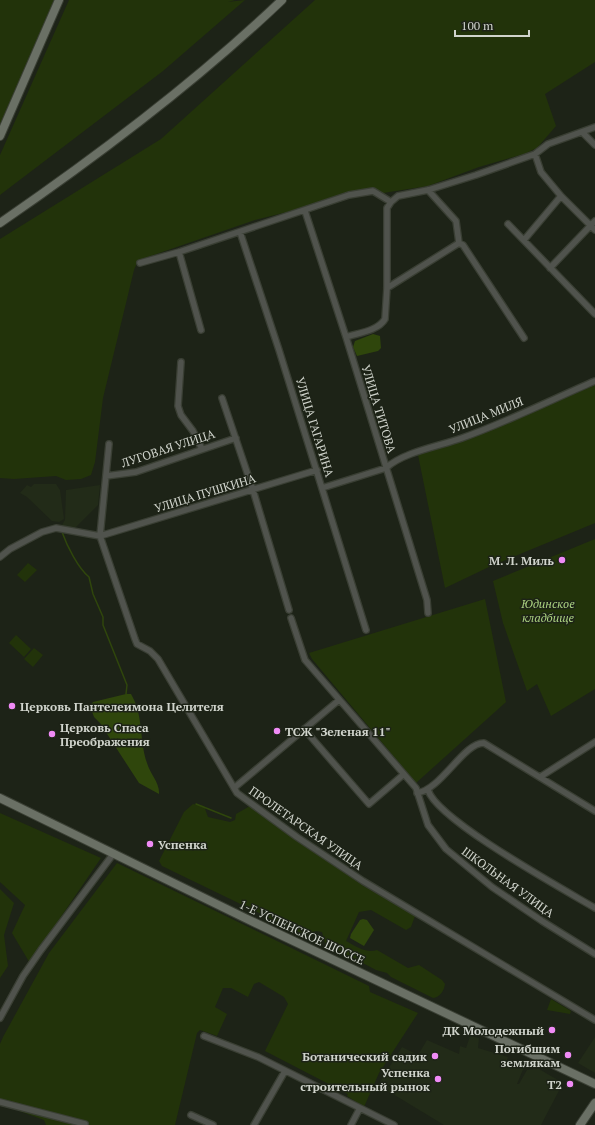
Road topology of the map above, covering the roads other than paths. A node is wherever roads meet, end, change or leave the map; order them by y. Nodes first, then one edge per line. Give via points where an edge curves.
1 (59, 0) edge
2 (282, 0) edge
3 (595, 127) edge
4 (582, 132) junction
5 (0, 136) edge
6 (595, 145) edge
7 (535, 154) junction
8 (428, 190) junction
9 (561, 196) junction
10 (391, 202) junction
11 (305, 211) junction
12 (0, 223) edge
13 (508, 224) dead end
14 (594, 225) edge
15 (240, 232) junction
16 (524, 240) junction
17 (459, 243) junction
18 (179, 252) junction
19 (140, 263) dead end
20 (550, 268) junction
21 (387, 288) junction
22 (595, 314) edge
23 (201, 330) dead end
24 (346, 337) junction
25 (524, 338) dead end
26 (181, 362) dead end
27 (595, 381) edge
28 (222, 398) dead end
29 (236, 438) junction
30 (109, 444) dead end
31 (202, 449) junction
32 (386, 468) junction
33 (317, 470) junction
34 (106, 476) junction
35 (322, 488) junction
36 (253, 490) junction
37 (100, 536) junction
38 (0, 557) edge
39 (289, 610) dead end
40 (428, 613) dead end
41 (291, 618) dead end
42 (366, 630) dead end
43 (339, 700) junction
44 (304, 729) junction
45 (595, 742) edge
46 (404, 774) junction
47 (540, 777) junction
48 (234, 788) junction
49 (428, 790) junction
50 (417, 793) junction
51 (0, 798) edge
52 (595, 811) edge
53 (114, 853) junction
54 (595, 908) edge
55 (595, 954) edge
56 (0, 1018) edge
57 (595, 1020) edge
58 (204, 1036) dead end
59 (285, 1071) junction
60 (595, 1084) edge
61 (0, 1102) edge
62 (595, 1103) edge
63 (360, 1108) junction
64 (191, 1115) dead end
65 (84, 1124) dead end
66 (213, 1125) edge
67 (254, 1125) edge
68 (351, 1125) edge
69 (394, 1125) edge
70 (580, 1125) edge

1 - 5 main road
2 - 12 main road via 170,99
3 - 4 street
4 - 6 street
4 - 7 street via 548,144
7 - 8 street
7 - 9 street via 541,172
8 - 10 street via 398,196
8 - 17 street via 456,221
9 - 14 street
9 - 16 street
10 - 11 street via 373,191 349,195
10 - 21 street via 387,208
11 - 15 street
11 - 24 street, УЛИЦА ТИТОВА
13 - 16 street
14 - 20 street
15 - 18 street
15 - 33 street, УЛИЦА ГАГАРИНА
16 - 20 street
17 - 21 street
17 - 25 street via 476,263
18 - 19 street
18 - 23 street
20 - 22 street
21 - 24 street via 386,314 382,323
24 - 32 street, УЛИЦА ТИТОВА
26 - 31 street via 178,406 180,416 193,431
27 - 32 street, УЛИЦА МИЛЯ via 464,438 406,456
28 - 29 street
29 - 31 street, ЛУГОВАЯ УЛИЦА
29 - 36 street
30 - 34 street
31 - 34 street, ЛУГОВАЯ УЛИЦА via 136,472
32 - 35 street
32 - 40 street, УЛИЦА ТИТОВА via 427,600
33 - 35 street, УЛИЦА ГАГАРИНА
33 - 36 street, УЛИЦА ПУШКИНА
34 - 37 street
35 - 42 street, УЛИЦА ГАГАРИНА
36 - 37 street, УЛИЦА ПУШКИНА
36 - 39 street
37 - 38 street via 56,528 42,532
37 - 48 street, ПРОЛЕТАРСКАЯ УЛИЦА via 137,644 150,651 158,660
41 - 43 street, ШКОЛЬНАЯ УЛИЦА via 305,660
43 - 44 street
43 - 46 street, ШКОЛЬНАЯ УЛИЦА
44 - 46 street via 369,804
44 - 48 street
45 - 47 street
46 - 50 street, ШКОЛЬНАЯ УЛИЦА
47 - 49 street via 481,743 470,750
47 - 52 street
48 - 57 street, ПРОЛЕТАРСКАЯ УЛИЦА via 237,793 297,837 363,881
49 - 50 street
49 - 54 street via 429,795 448,814 468,830
50 - 55 street, ШКОЛЬНАЯ УЛИЦА via 428,825 458,861 542,921
51 - 53 main road, 1-Е УСПЕНСКОЕ ШОССЕ
53 - 56 street via 41,950
53 - 60 main road, 1-Е УСПЕНСКОЕ ШОССЕ
58 - 59 street via 258,1057
59 - 63 street
59 - 67 street
61 - 65 street
62 - 70 main road
63 - 68 street
63 - 69 street
64 - 66 street

